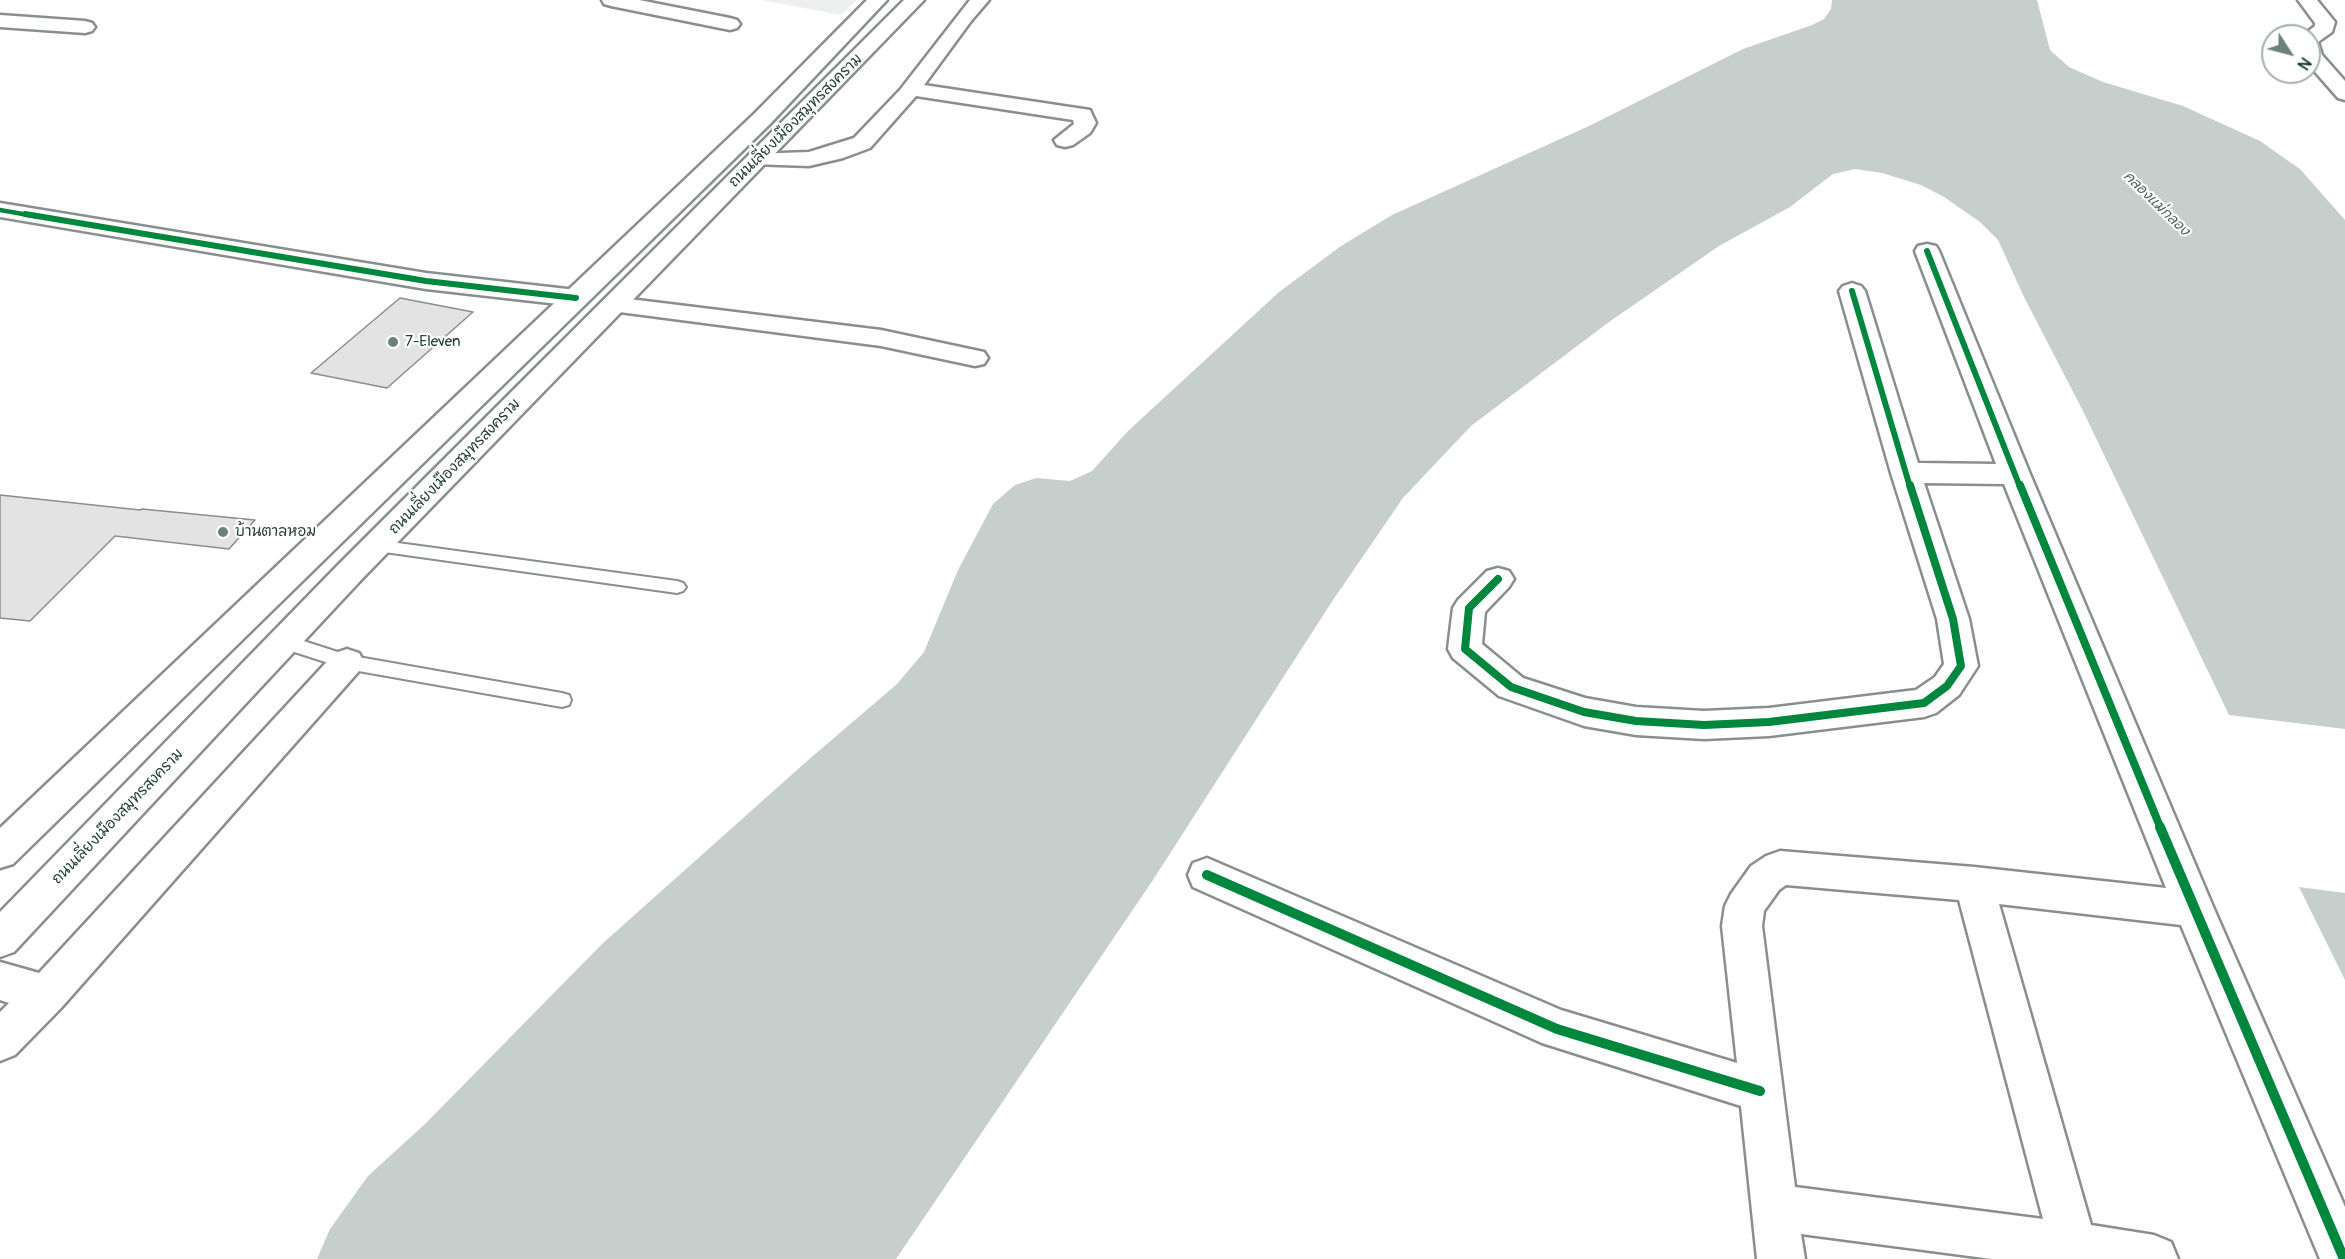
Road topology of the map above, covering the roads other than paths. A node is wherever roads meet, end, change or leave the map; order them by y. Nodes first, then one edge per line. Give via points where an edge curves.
1 (611, 0) edge
2 (878, 0) edge
3 (915, 0) edge
4 (980, 0) edge
5 (2307, 0) edge
6 (0, 21) edge
7 (730, 24) dead end
8 (85, 27) dead end
9 (2321, 31) edge
10 (2321, 66) edge
11 (910, 89) junction
12 (2345, 94) edge
13 (1065, 140) dead end
14 (760, 159) junction
15 (0, 210) edge
16 (1927, 251) dead end
17 (1852, 291) dead end
18 (576, 298) junction
19 (613, 305) junction
20 (975, 358) dead end
21 (1906, 473) junction
22 (2015, 474) junction
23 (376, 546) junction
24 (294, 568) junction
25 (350, 572) junction
26 (1498, 579) dead end
27 (677, 587) dead end
28 (228, 632) junction
29 (285, 642) junction
30 (347, 662) junction
31 (562, 700) dead end
32 (0, 852) edge
33 (1206, 875) dead end
34 (1974, 884) junction
35 (2194, 909) junction
36 (0, 939) edge
37 (0, 981) edge
38 (46, 994) junction
39 (0, 1041) edge
40 (1760, 1091) junction
41 (1776, 1208) junction
42 (2075, 1252) edge
43 (1781, 1259) edge
44 (2154, 1259) edge
45 (2344, 1259) edge

1 - 7 street
2 - 18 street, ถนนเลี่ยงเมืองสมุทรสงคราม via 762,119
3 - 14 street, ถนนเลี่ยงเมืองสมุทรสงคราม
4 - 11 street
5 - 9 street via 2325,22
6 - 8 street
10 - 12 street
11 - 13 street via 1082,115 1082,128
11 - 14 street via 862,143 802,159
14 - 19 street, ถนนเลี่ยงเมืองสมุทรสงคราม
15 - 18 street via 426,281
16 - 22 street
17 - 21 street
18 - 24 street, ถนนเลี่ยงเมืองสมุทรสงคราม
19 - 20 street via 881,338
19 - 23 street, ถนนเลี่ยงเมืองสมุทรสงคราม
21 - 22 street
21 - 26 street via 1953,619 1961,666 1947,686 1924,703 1768,722 1704,725 1636,721 1584,712 1512,687 1465,649 1469,608
22 - 35 street
23 - 25 street, ถนนเลี่ยงเมืองสมุทรสงคราม
23 - 27 lane
24 - 25 street via 302,584 314,586
24 - 28 street, ถนนเลี่ยงเมืองสมุทรสงคราม
25 - 29 street, ถนนเลี่ยงเมืองสมุทรสงคราม
28 - 29 street via 252,617 283,614 290,621
28 - 32 street, ถนนเลี่ยงเมืองสมุทรสงคราม
29 - 30 lane
29 - 36 street, ถนนเลี่ยงเมืองสมุทรสงคราม
30 - 31 lane
30 - 38 street
33 - 40 street via 1557,1029
34 - 35 street
34 - 40 street via 1780,868 1765,878 1745,906 1742,926
34 - 42 street
35 - 45 street
37 - 38 street
38 - 39 street
40 - 41 street
41 - 42 street
41 - 43 street
42 - 44 street

